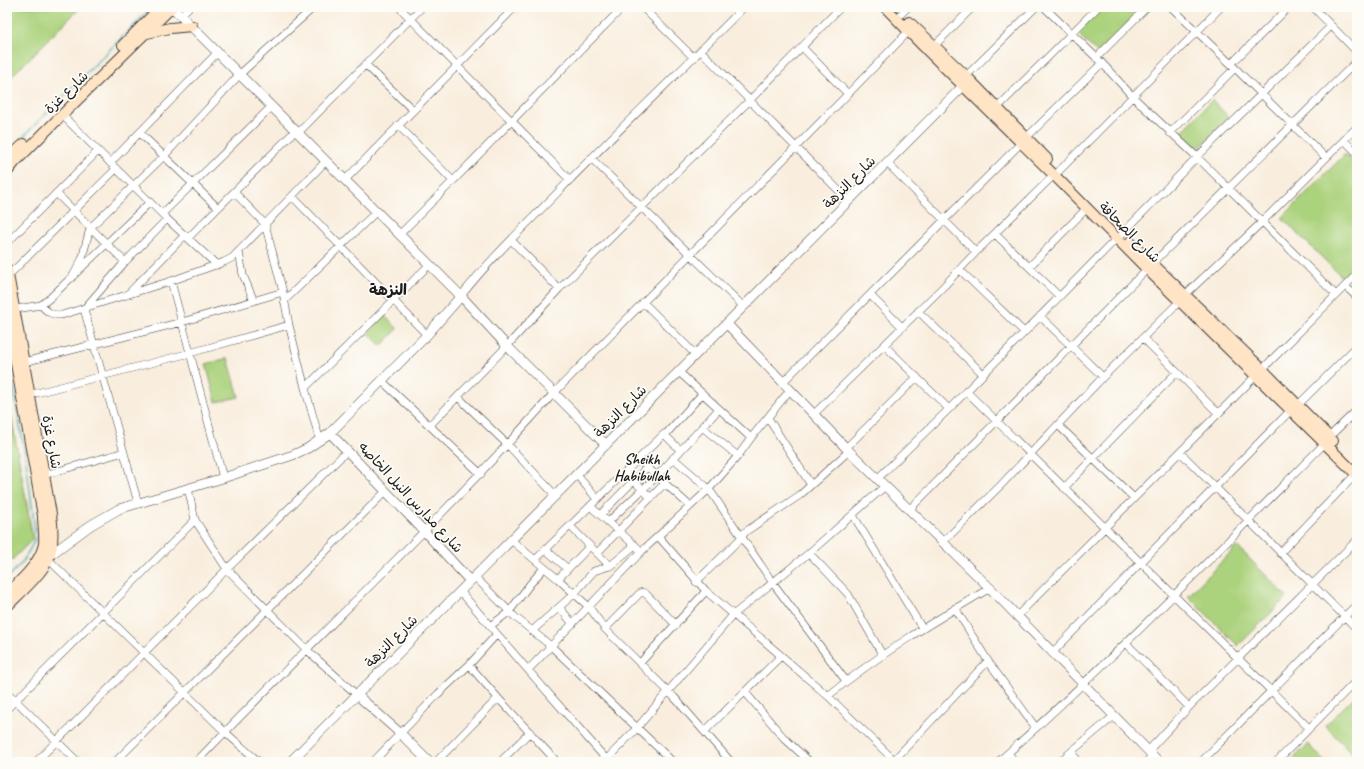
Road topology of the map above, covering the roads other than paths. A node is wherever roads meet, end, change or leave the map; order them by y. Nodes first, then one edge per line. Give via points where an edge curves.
1 (150, 7) edge
2 (161, 7) edge
3 (172, 7) edge
4 (189, 7) edge
5 (314, 7) edge
6 (399, 7) edge
7 (422, 7) edge
8 (515, 7) edge
9 (623, 7) edge
10 (642, 7) edge
11 (744, 7) edge
12 (841, 7) edge
13 (885, 7) edge
14 (973, 7) edge
15 (1036, 7) edge
16 (1044, 7) edge
17 (1098, 7) edge
18 (1147, 7) edge
19 (1171, 7) edge
20 (1221, 7) edge
21 (1289, 7) edge
22 (1313, 7) edge
23 (901, 9) edge
24 (181, 15) junction
25 (411, 19) junction
26 (192, 26) junction
27 (1331, 26) junction
28 (144, 30) junction
29 (909, 31) junction
30 (1197, 32) junction
31 (1072, 34) junction
32 (934, 46) junction
33 (802, 47) junction
34 (701, 51) junction
35 (218, 52) junction
36 (1357, 52) edge
37 (694, 58) junction
38 (1099, 60) junction
39 (1357, 61) edge
40 (366, 64) junction
41 (458, 66) junction
42 (1233, 66) junction
43 (240, 74) junction
44 (964, 81) junction
45 (848, 94) junction
46 (1262, 94) junction
47 (1133, 97) junction
48 (750, 100) junction
49 (272, 106) junction
50 (997, 108) junction
51 (413, 110) junction
52 (62, 115) junction
53 (511, 121) junction
54 (398, 125) junction
55 (1292, 125) junction
56 (1357, 127) edge
57 (297, 132) junction
58 (140, 133) junction
59 (1170, 133) junction
60 (1023, 140) junction
61 (1344, 140) junction
62 (796, 147) junction
63 (98, 151) junction
64 (1357, 153) edge
65 (164, 156) junction
66 (1198, 157) junction
67 (591, 158) junction
68 (1326, 158) junction
69 (7, 160) edge
70 (326, 161) junction
71 (110, 163) junction
72 (887, 163) junction
73 (116, 169) junction
74 (7, 172) edge
75 (1057, 173) junction
76 (345, 180) junction
77 (570, 180) junction
78 (453, 181) junction
79 (193, 184) junction
80 (133, 186) junction
81 (1228, 188) junction
82 (234, 192) junction
83 (57, 194) junction
84 (292, 196) junction
85 (849, 201) junction
86 (150, 202) junction
87 (218, 208) junction
88 (642, 208) junction
89 (1088, 208) junction
90 (74, 212) junction
91 (377, 212) junction
92 (164, 216) junction
93 (943, 220) junction
94 (1262, 222) junction
95 (265, 224) junction
96 (90, 228) junction
97 (995, 234) junction
98 (399, 235) junction
99 (187, 236) junction
100 (1119, 236) junction
101 (511, 240) junction
102 (7, 243) edge
103 (107, 244) junction
104 (342, 246) junction
105 (239, 252) junction
106 (976, 252) junction
107 (690, 254) junction
108 (125, 262) junction
109 (217, 265) junction
110 (429, 265) junction
111 (1150, 266) junction
112 (1029, 267) junction
113 (960, 270) junction
114 (8, 272) edge
115 (1357, 274) edge
116 (72, 278) junction
117 (171, 281) junction
118 (1345, 286) junction
119 (559, 289) junction
120 (283, 292) junction
121 (870, 295) junction
122 (1336, 295) junction
123 (126, 296) junction
124 (461, 296) junction
125 (1059, 296) junction
126 (1357, 297) edge
127 (1182, 298) junction
128 (395, 300) junction
129 (254, 301) junction
130 (284, 301) junction
131 (643, 302) junction
132 (41, 305) junction
133 (744, 307) junction
134 (84, 309) junction
135 (10, 311) edge
136 (918, 312) junction
137 (1040, 316) junction
138 (182, 322) junction
139 (727, 324) junction
140 (289, 325) junction
141 (902, 327) junction
142 (1024, 332) junction
143 (427, 335) junction
144 (1142, 338) junction
145 (94, 344) junction
146 (884, 345) junction
147 (507, 346) junction
148 (1071, 346) junction
149 (1357, 346) edge
150 (190, 352) junction
151 (696, 355) junction
152 (24, 362) junction
153 (678, 372) junction
154 (1177, 372) junction
155 (1259, 372) junction
156 (983, 374) junction
157 (102, 375) junction
158 (1103, 377) junction
159 (918, 378) junction
160 (382, 381) junction
161 (783, 382) junction
162 (305, 388) junction
163 (790, 390) junction
164 (966, 391) junction
165 (554, 393) junction
166 (702, 394) junction
167 (30, 395) junction
168 (458, 397) junction
169 (1294, 408) junction
170 (719, 409) junction
171 (949, 409) junction
172 (1357, 410) edge
173 (1218, 413) junction
174 (814, 414) junction
175 (768, 418) junction
176 (997, 422) junction
177 (1058, 425) junction
178 (429, 426) junction
179 (702, 426) junction
180 (330, 433) junction
181 (665, 435) junction
182 (751, 438) junction
183 (320, 440) junction
184 (1327, 440) junction
185 (508, 445) junction
186 (606, 445) junction
187 (680, 450) junction
188 (848, 450) junction
189 (347, 451) junction
190 (124, 452) junction
191 (1180, 452) junction
192 (1030, 454) junction
193 (738, 456) junction
194 (638, 458) junction
195 (673, 458) junction
196 (1093, 458) junction
197 (647, 467) junction
198 (1357, 471) edge
199 (625, 472) junction
200 (480, 474) junction
201 (44, 475) junction
202 (577, 475) junction
203 (657, 476) junction
204 (223, 478) junction
205 (877, 479) junction
206 (634, 481) junction
207 (665, 483) junction
208 (811, 485) junction
209 (884, 487) junction
210 (188, 488) junction
211 (709, 488) junction
212 (1064, 488) junction
213 (1214, 488) junction
214 (642, 490) junction
215 (386, 491) junction
216 (556, 496) junction
217 (651, 498) junction
218 (1134, 498) junction
219 (597, 499) junction
220 (138, 503) junction
221 (590, 506) junction
222 (690, 506) junction
223 (909, 510) junction
224 (853, 514) junction
225 (600, 515) junction
226 (195, 520) junction
227 (1248, 521) junction
228 (608, 522) junction
229 (570, 526) junction
230 (1105, 528) junction
231 (618, 531) junction
232 (425, 532) junction
233 (658, 536) junction
234 (742, 537) junction
235 (511, 540) junction
236 (1357, 540) edge
237 (943, 542) junction
238 (635, 545) junction
239 (590, 546) junction
240 (546, 550) junction
241 (642, 551) junction
242 (597, 553) junction
243 (808, 553) junction
244 (1280, 553) junction
245 (49, 557) junction
246 (535, 560) junction
247 (1140, 563) junction
248 (610, 566) junction
249 (544, 568) junction
250 (227, 569) junction
251 (568, 569) junction
252 (472, 579) junction
253 (558, 579) junction
254 (696, 582) junction
255 (773, 583) junction
256 (1312, 584) junction
257 (990, 588) junction
258 (460, 591) junction
259 (706, 591) junction
260 (7, 594) edge
261 (574, 594) junction
262 (1173, 596) junction
263 (1357, 604) edge
264 (7, 606) edge
265 (559, 606) junction
266 (588, 608) junction
267 (955, 608) junction
268 (268, 610) junction
269 (103, 612) junction
270 (509, 612) junction
271 (732, 615) junction
272 (1018, 616) junction
273 (1345, 617) junction
274 (573, 624) junction
275 (490, 626) junction
276 (676, 626) junction
277 (922, 628) junction
278 (605, 629) junction
279 (1357, 629) edge
280 (532, 631) junction
281 (497, 634) junction
282 (1126, 643) junction
283 (551, 646) junction
284 (308, 650) junction
285 (145, 653) junction
286 (1052, 653) junction
287 (781, 656) junction
288 (883, 656) junction
289 (1238, 658) junction
290 (988, 661) junction
291 (640, 663) junction
292 (469, 665) junction
293 (528, 670) junction
294 (1357, 680) edge
295 (846, 681) junction
296 (1083, 684) junction
297 (7, 692) edge
298 (185, 692) junction
299 (668, 692) junction
300 (746, 692) junction
301 (1271, 692) junction
302 (357, 695) junction
303 (828, 696) junction
304 (498, 698) junction
305 (16, 701) junction
306 (1189, 707) junction
307 (7, 709) edge
308 (1114, 716) junction
309 (637, 728) junction
310 (1036, 728) junction
311 (1309, 728) junction
312 (705, 731) junction
313 (225, 732) junction
314 (530, 732) junction
315 (401, 734) junction
316 (58, 741) junction
317 (1071, 752) junction
318 (1008, 753) junction
319 (1152, 758) edge
320 (605, 761) edge
321 (670, 761) edge
322 (895, 761) edge
323 (36, 762) edge
324 (78, 762) edge
325 (115, 762) edge
326 (196, 762) edge
327 (259, 762) edge
328 (290, 762) edge
329 (373, 762) edge
330 (429, 762) edge
331 (436, 762) edge
332 (500, 762) edge
333 (557, 762) edge
334 (731, 762) edge
335 (810, 762) edge
336 (998, 762) edge
337 (1015, 762) edge
338 (1059, 762) edge
339 (1079, 762) edge
340 (1201, 762) edge
341 (1276, 762) edge

1 - 28 main road
2 - 28 main road
3 - 24 street
3 - 28 main road
4 - 24 street
5 - 43 street
6 - 25 street
7 - 25 street
8 - 41 street
9 - 53 street
10 - 37 street
11 - 34 street
12 - 33 street
13 - 29 main road, شارع الصحافة
14 - 32 street
15 - 44 street
16 - 31 street
17 - 31 street
18 - 38 street
19 - 30 street
20 - 30 street
21 - 42 street
22 - 27 street
23 - 32 main road, شارع الصحافة
24 - 26 street
25 - 40 street
25 - 41 street
26 - 28 main road
26 - 35 street
27 - 36 street
27 - 46 street
28 - 52 main road, شارع غزة
28 - 69 main road, شارع غزة
29 - 44 main road, شارع الصحافة
29 - 45 street
30 - 42 street
30 - 47 street
31 - 38 street
31 - 50 street
32 - 44 main road, شارع الصحافة
33 - 45 street
33 - 48 street
34 - 37 street
34 - 48 street
35 - 43 street
35 - 58 street
37 - 67 street
38 - 47 street
38 - 60 street
39 - 55 street
40 - 51 street
40 - 57 street
41 - 51 street
41 - 53 street
42 - 46 street
42 - 59 street
43 - 49 street
43 - 65 street
44 - 50 main road, شارع الصحافة
44 - 60 main road, شارع الصحافة
44 - 72 street, شارع النزهة
45 - 62 street
46 - 55 street
46 - 66 street
47 - 59 street
47 - 75 street
48 - 62 street
48 - 88 street
49 - 57 street
49 - 79 street
50 - 60 main road, شارع الصحافة
51 - 54 street
52 - 63 street
52 - 74 main road, شارع غزة
53 - 77 street
53 - 78 street
54 - 76 street
54 - 78 street
55 - 68 street
55 - 81 street
56 - 61 street
57 - 70 street
57 - 82 street
58 - 65 street
58 - 71 street
59 - 66 street
60 - 75 main road, شارع الصحافة
60 - 93 street
61 - 64 street
61 - 68 street
62 - 85 street
62 - 107 street
63 - 71 street
63 - 83 street
65 - 79 street
65 - 80 street
66 - 81 street
66 - 100 street
67 - 77 street
67 - 88 street
68 - 94 street
70 - 76 street
70 - 84 street
71 - 73 street
72 - 85 street, شارع النزهة
72 - 93 street
73 - 80 street
73 - 90 street
75 - 89 main road, شارع الصحافة
75 - 97 street
75 - 100 main road, شارع الصحافة
76 - 91 street
77 - 101 street
78 - 98 street
79 - 87 street
79 - 92 street
80 - 86 street
80 - 96 street
81 - 94 street
81 - 111 street
82 - 87 street
82 - 95 street
83 - 90 street
83 - 102 street
84 - 95 street
84 - 104 street
85 - 133 street, شارع النزهة
86 - 92 street
86 - 103 street
87 - 99 street
88 - 107 street
88 - 119 street
89 - 100 main road, شارع الصحافة
89 - 112 street
90 - 96 street
90 - 114 street
91 - 98 street
91 - 104 street
92 - 99 street
92 - 108 street
93 - 106 street
93 - 121 street
94 - 122 street
94 - 127 street
95 - 105 street
95 - 120 street
96 - 103 street
96 - 116 street via 82,259
97 - 106 street
97 - 112 street
98 - 110 street
99 - 109 street
99 - 123 street
100 - 111 main road, شارع الصحافة
100 - 125 street
101 - 119 street
101 - 124 street
103 - 108 street
103 - 116 street
104 - 128 street
104 - 130 street
105 - 109 street
105 - 129 street via 243,275
106 - 113 street
107 - 131 street
107 - 133 street
108 - 134 street
109 - 117 street
110 - 124 street
110 - 128 street
111 - 127 main road, شارع الصحافة
111 - 148 street
112 - 125 street
113 - 136 street
113 - 142 street
114 - 135 main road, شارع غزة
115 - 118 street
116 - 132 street
117 - 123 street
117 - 138 street
118 - 122 street
118 - 126 street
119 - 147 street
120 - 129 street
120 - 130 street
121 - 141 street
121 - 161 street
122 - 155 street
123 - 134 street
124 - 143 street
124 - 147 street
125 - 137 street
127 - 144 street
127 - 155 main road, شارع الصحافة
128 - 143 street
128 - 162 street
129 - 138 street
130 - 140 street
131 - 151 street
131 - 165 street
132 - 134 street via 54,315
132 - 135 street
133 - 139 street, شارع النزهة
134 - 145 street
135 - 152 main road, شارع غزة
135 - 260 main road, شارع غزة via 42,508 44,537 35,564
136 - 141 street
136 - 156 street
137 - 142 street
137 - 148 street
138 - 145 street
138 - 150 street
139 - 151 street, شارع النزهة
139 - 161 street
140 - 150 street
140 - 162 street
141 - 146 street
142 - 156 street
143 - 160 street
144 - 154 street
144 - 158 street
145 - 152 street
145 - 157 street
146 - 159 street
146 - 174 street
147 - 165 street
147 - 168 street
148 - 158 street
148 - 176 street
149 - 169 street
150 - 157 street
150 - 204 street
151 - 153 street, شارع النزهة
152 - 167 main road, شارع غزة
153 - 166 street
153 - 186 street, شارع النزهة
154 - 173 street
154 - 196 street
155 - 169 main road, شارع الصحافة
155 - 173 street
156 - 164 street
157 - 167 street
157 - 190 street
158 - 177 street
159 - 171 street
159 - 188 street
160 - 178 street
160 - 180 street
161 - 163 street
162 - 183 street
163 - 174 street
163 - 175 street
164 - 171 street
164 - 176 street
165 - 185 street
165 - 186 street
166 - 170 street
166 - 181 street
167 - 201 main road, شارع غزة
168 - 178 street
168 - 185 street
169 - 184 main road, شارع الصحافة
169 - 213 street
170 - 179 street
170 - 182 street
171 - 205 street
172 - 184 street
173 - 191 street
174 - 188 street
175 - 182 street
175 - 208 street
176 - 192 street
176 - 223 street
177 - 192 street
177 - 196 street
178 - 200 street
179 - 187 street
179 - 193 street
180 - 183 street
180 - 189 street, شارع مدارس النيل الخاصه
181 - 187 street
181 - 194 street
182 - 193 street
183 - 204 street via 293,455
184 - 198 main road, شارع الصحافة
184 - 227 street
185 - 200 street
185 - 216 street
186 - 202 street, شارع النزهة
187 - 195 street
188 - 205 street
188 - 208 street
189 - 215 street, شارع مدارس النيل الخاصه
189 - 250 street
190 - 201 street
190 - 220 street
191 - 213 street
191 - 218 street
192 - 212 street
192 - 237 street
193 - 211 street
194 - 197 street
194 - 199 street
195 - 203 street
195 - 211 street
196 - 212 street
196 - 218 street
197 - 203 street
197 - 206 street
198 - 244 street
199 - 206 street
199 - 219 street
200 - 232 street
201 - 245 main road, شارع غزة via 53,537
202 - 216 street, شارع النزهة
202 - 219 street
203 - 207 street
203 - 214 street
204 - 210 street
205 - 209 street
206 - 214 street
206 - 225 street
207 - 217 street
207 - 222 street
208 - 234 street via 752,526
209 - 223 street
209 - 224 street
210 - 220 street
210 - 226 street
211 - 222 street
211 - 234 street
212 - 230 street
213 - 227 street
213 - 247 street
214 - 217 street
214 - 228 street
215 - 232 street, شارع مدارس النيل الخاصه
215 - 268 street
216 - 235 street, شارع النزهة
217 - 231 street
218 - 230 street
219 - 221 street
220 - 245 street via 106,516
221 - 225 street
221 - 229 street
222 - 233 street
223 - 237 street
224 - 243 street
224 - 277 street
225 - 228 street
226 - 250 street
226 - 269 street
227 - 244 street
227 - 262 street
228 - 231 street
229 - 239 street
229 - 240 street
230 - 247 street
230 - 272 street
231 - 238 street
231 - 242 street
232 - 252 street, شارع مدارس النيل الخاصه
232 - 284 street
233 - 241 street
233 - 254 street
234 - 254 street
234 - 255 street
235 - 246 street
235 - 252 street, شارع النزهة
236 - 256 street
237 - 257 street
238 - 241 street
238 - 248 street
239 - 242 street
239 - 251 street
240 - 246 street
240 - 251 street
241 - 266 street
242 - 248 street
243 - 255 street
243 - 288 street via 848,594
244 - 256 street
245 - 264 main road, شارع غزة via 33,580
245 - 269 street
246 - 249 street
247 - 262 street
247 - 286 street
248 - 261 street via 594,571
249 - 253 street
249 - 270 street
250 - 268 street
250 - 285 street
251 - 253 street
252 - 258 street, شارع النزهة
252 - 270 street
253 - 261 street
254 - 259 street
255 - 271 street
255 - 295 street
256 - 273 street
256 - 289 street
257 - 267 street
257 - 272 street
258 - 275 street
258 - 302 street, شارع النزهة
259 - 271 street
259 - 276 street
261 - 265 street
261 - 266 street
262 - 282 street
262 - 289 street
263 - 273 street
265 - 274 street
265 - 280 street
266 - 274 street
266 - 278 street
267 - 277 street
267 - 290 street
268 - 284 street
268 - 298 street
269 - 285 street
269 - 305 street
270 - 275 street
270 - 280 street
271 - 287 street
271 - 299 street
272 - 286 street
273 - 279 street
273 - 301 street
274 - 283 street
275 - 281 street
276 - 278 street via 642,592
276 - 291 street
277 - 288 street
278 - 291 street
280 - 283 street
281 - 292 street
281 - 293 street
282 - 296 street
282 - 306 street
283 - 293 street
283 - 309 street
284 - 302 street
284 - 313 street
285 - 298 street
285 - 316 street
286 - 296 street
287 - 300 street
287 - 303 street
288 - 295 street
289 - 301 street
289 - 306 street
290 - 310 street
290 - 322 street
291 - 299 street
292 - 304 street
292 - 315 street
293 - 320 street
294 - 311 street
295 - 303 street
296 - 308 street
296 - 310 street
297 - 305 street
298 - 313 street
298 - 325 street
299 - 309 street
299 - 312 street
300 - 312 street
300 - 335 street via 784,738
301 - 311 street
301 - 340 street
302 - 315 street
302 - 328 street, شارع النزهة
303 - 322 street
304 - 314 street
304 - 331 street
305 - 307 street
305 - 316 street
306 - 319 street
308 - 317 street
308 - 319 street
309 - 320 street
309 - 321 street
310 - 318 street
311 - 341 street
312 - 334 street
313 - 326 street
313 - 327 street
314 - 332 street
314 - 333 street
315 - 329 street
315 - 330 street
316 - 323 street
316 - 324 street
317 - 338 street
317 - 339 street
318 - 336 street
318 - 337 street

